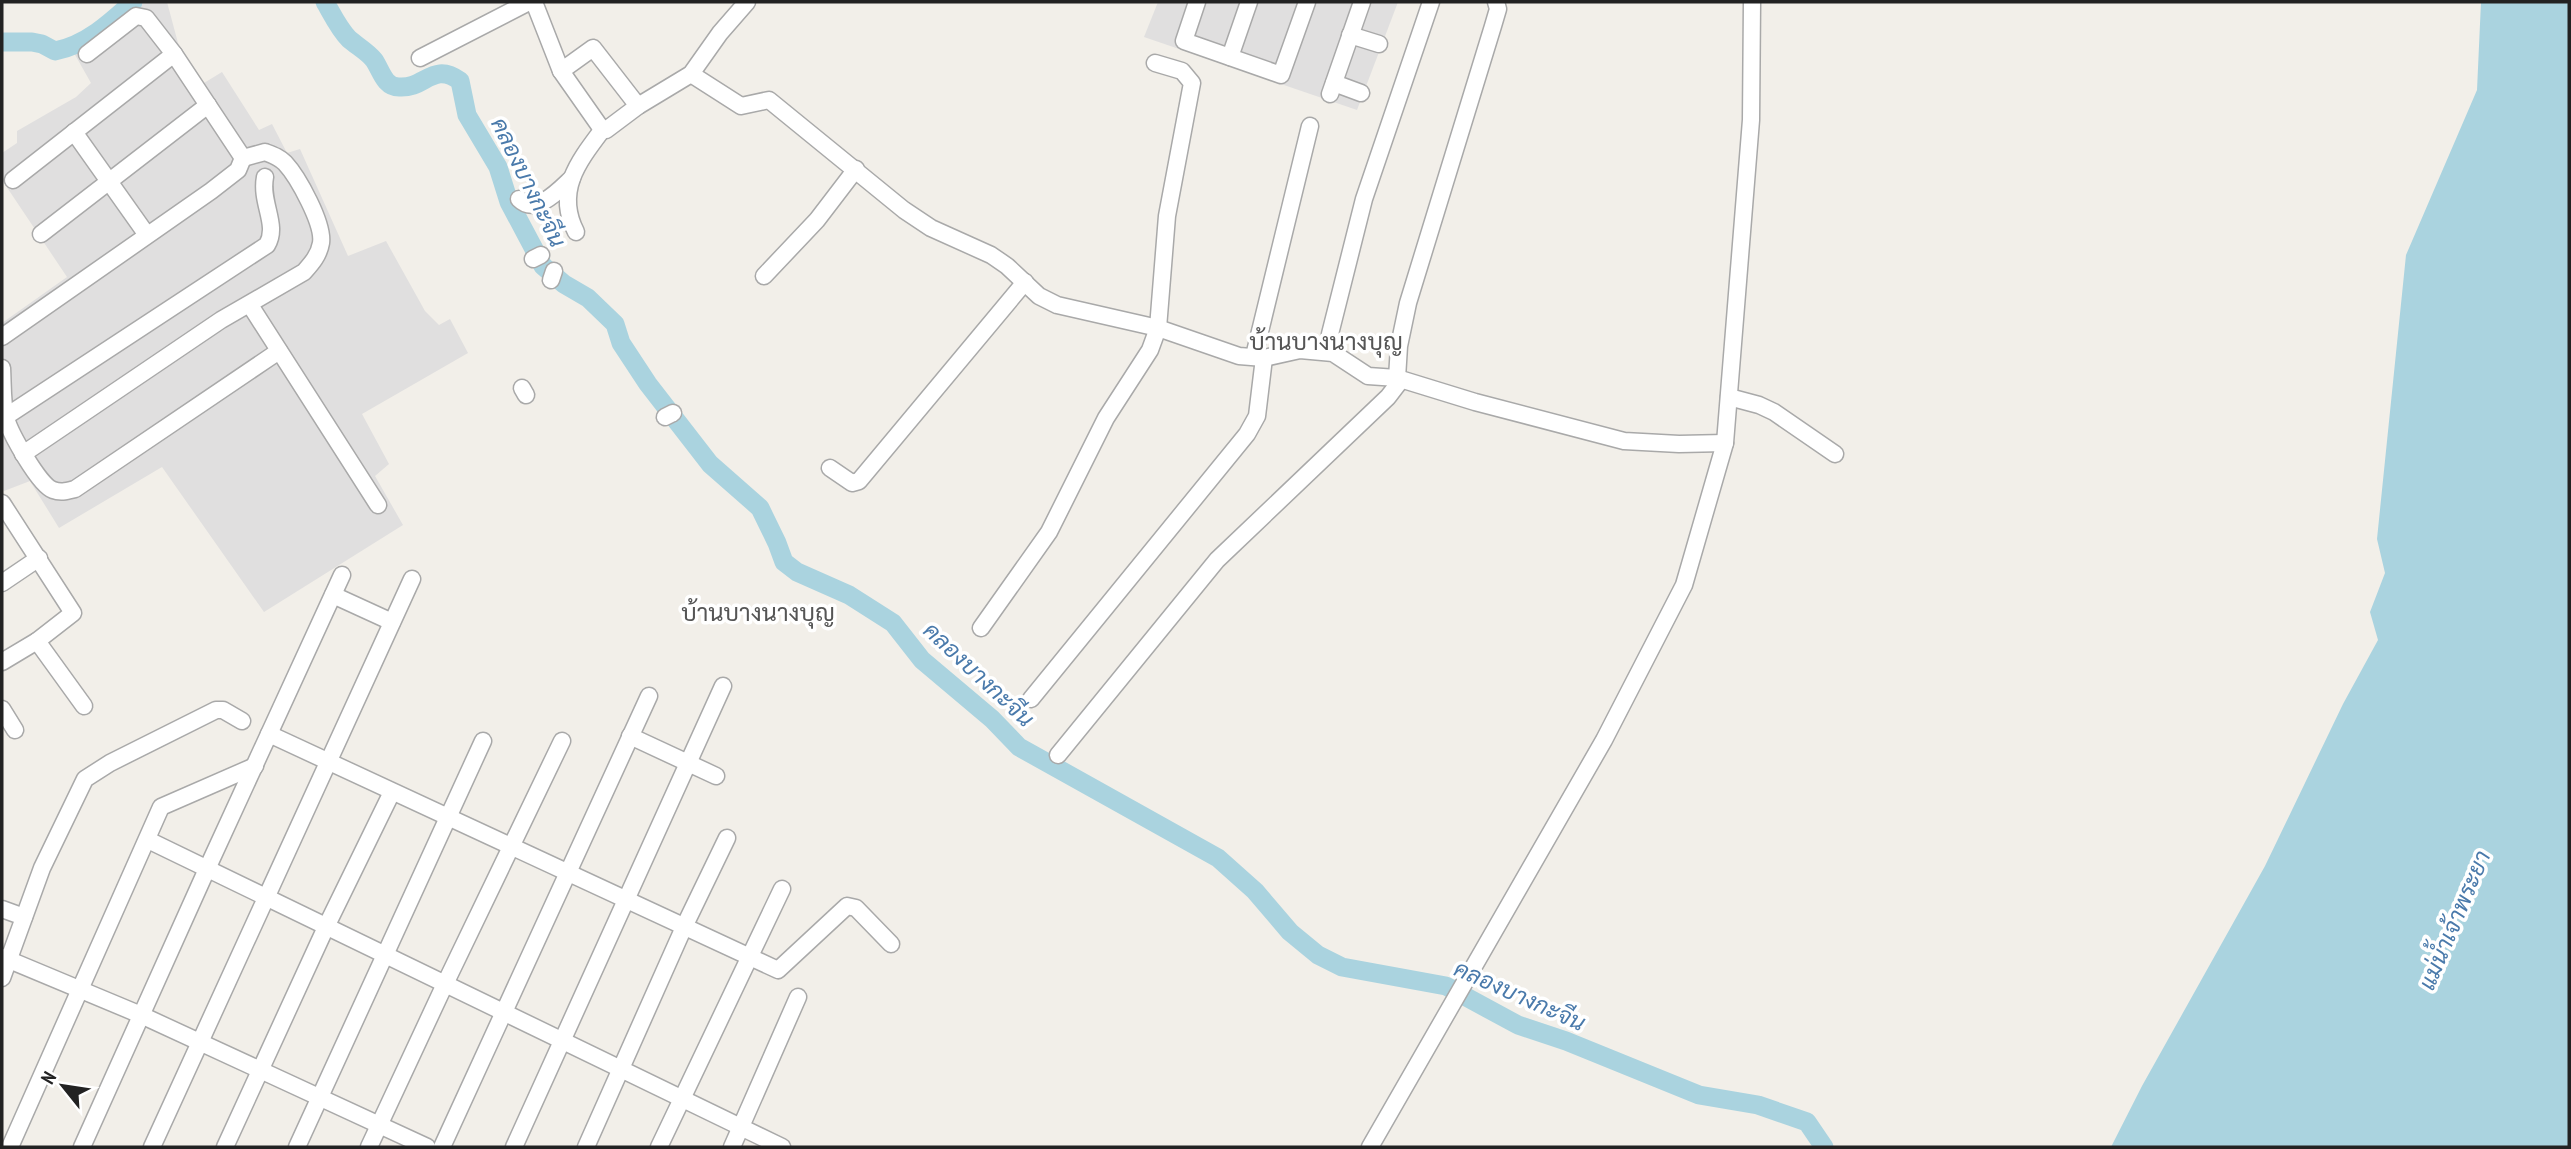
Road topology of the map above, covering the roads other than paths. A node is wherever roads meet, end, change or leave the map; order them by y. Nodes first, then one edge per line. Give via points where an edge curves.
1 (532, 2) edge
2 (747, 2) edge
3 (1198, 2) edge
4 (1249, 2) edge
5 (1307, 2) edge
6 (1362, 2) edge
7 (1431, 2) edge
8 (1496, 2) edge
9 (1752, 2) edge
10 (1350, 35) junction
11 (1378, 44) dead end
12 (87, 54) dead end
13 (174, 54) junction
14 (1230, 57) junction
15 (420, 58) dead end
16 (1155, 63) dead end
17 (561, 71) junction
18 (691, 74) junction
19 (1361, 93) dead end
20 (208, 105) junction
21 (638, 106) junction
22 (1310, 126) dead end
23 (603, 129) junction
24 (74, 132) junction
25 (243, 158) junction
26 (856, 169) junction
27 (265, 177) dead end
28 (573, 178) junction
29 (13, 180) dead end
30 (109, 182) junction
31 (519, 200) dead end
32 (576, 232) dead end
33 (41, 234) dead end
34 (147, 235) junction
35 (764, 276) dead end
36 (1025, 282) junction
37 (250, 305) junction
38 (1158, 328) junction
39 (2, 337) edge
40 (279, 351) junction
41 (1333, 353) junction
42 (1259, 357) junction
43 (2, 368) edge
44 (1399, 379) junction
45 (1728, 397) junction
46 (4, 417) edge
47 (1725, 443) junction
48 (23, 454) junction
49 (1835, 454) dead end
50 (830, 468) dead end
51 (2, 504) edge
52 (378, 505) dead end
53 (39, 558) junction
54 (342, 575) dead end
55 (412, 579) dead end
56 (2, 583) edge
57 (333, 595) junction
58 (392, 622) junction
59 (981, 628) dead end
60 (37, 641) junction
61 (2, 662) edge
62 (723, 686) dead end
63 (649, 696) dead end
64 (1031, 699) dead end
65 (84, 706) dead end
66 (2, 709) edge
67 (242, 721) dead end
68 (15, 730) dead end
69 (269, 734) junction
70 (630, 736) junction
71 (483, 741) dead end
72 (562, 741) dead end
73 (1058, 755) dead end
74 (328, 761) junction
75 (687, 762) junction
76 (255, 766) junction
77 (716, 776) dead end
78 (392, 792) junction
79 (447, 817) junction
80 (727, 838) dead end
81 (148, 841) junction
82 (510, 847) junction
83 (207, 869) junction
84 (567, 873) junction
85 (782, 889) dead end
86 (267, 898) junction
87 (625, 900) junction
88 (2, 909) edge
89 (24, 917) junction
90 (326, 926) junction
91 (684, 927) junction
92 (891, 944) dead end
93 (385, 955) junction
94 (750, 957) junction
95 (5, 958) edge
96 (2, 978) edge
97 (444, 984) junction
98 (80, 989) junction
99 (798, 997) dead end
100 (504, 1013) junction
101 (141, 1015) junction
102 (200, 1041) junction
103 (562, 1041) junction
104 (260, 1070) junction
105 (621, 1070) junction
106 (319, 1098) junction
107 (681, 1099) junction
108 (380, 1125) junction
109 (741, 1128) junction
110 (10, 1147) edge
111 (82, 1147) edge
112 (152, 1147) edge
113 (225, 1147) edge
114 (297, 1147) edge
115 (369, 1147) edge
116 (427, 1147) edge
117 (442, 1147) edge
118 (513, 1147) edge
119 (586, 1147) edge
120 (659, 1147) edge
121 (732, 1147) edge
122 (782, 1147) edge
123 (1370, 1147) edge

1 - 15 street
1 - 17 street
2 - 18 street
3 - 14 street via 1184,41
4 - 14 street
5 - 14 street via 1281,75
6 - 10 street
7 - 41 street via 1364,199 1329,334
8 - 44 street via 1496,18 1408,303 1399,346
9 - 45 street via 1751,120
10 - 11 street
10 - 19 street via 1332,88
12 - 13 street via 139,16 146,18
13 - 20 street
13 - 24 street
16 - 38 street via 1182,71 1192,83 1167,216
17 - 21 street via 593,48
17 - 23 street
18 - 21 street
18 - 26 street via 741,106 769,100
20 - 25 street
20 - 30 street
21 - 23 street
22 - 42 street
23 - 28 street
24 - 29 street
24 - 30 street
25 - 34 street via 238,170
25 - 37 street via 265,152 284,162 312,207 321,240 314,261 304,272
26 - 35 street via 817,220
26 - 36 street via 931,229 991,255
27 - 46 street via 262,190 272,228 267,244
28 - 31 street via 536,205
28 - 32 street via 566,205
30 - 33 street
30 - 34 street
34 - 39 street
36 - 38 street via 1057,305
36 - 50 street via 859,481 852,483
37 - 40 street
37 - 48 street
38 - 42 street via 1239,356
38 - 59 street via 1049,532
40 - 48 street via 75,489 63,492 48,487
40 - 52 street
41 - 42 street via 1300,350
41 - 44 street via 1368,376
42 - 64 street via 1257,416 1247,434
43 - 46 street
44 - 47 street via 1625,440
44 - 73 street via 1388,397 1217,561
45 - 47 street
45 - 49 street via 1774,412
46 - 48 street
47 - 123 street via 1684,585 1604,740
51 - 53 street
53 - 56 street
53 - 60 street via 73,613
54 - 57 street
55 - 58 street
57 - 58 street
57 - 69 street
58 - 74 street
60 - 61 street
60 - 65 street
62 - 75 street
63 - 70 street
66 - 68 street
67 - 89 street via 216,710 85,779
69 - 74 street
69 - 76 street
70 - 75 street
70 - 84 street
71 - 79 street
72 - 82 street
74 - 78 street
74 - 86 street
75 - 77 street
75 - 87 street
76 - 81 street via 164,805
76 - 83 street
78 - 79 street
78 - 90 street
79 - 82 street
79 - 93 street
80 - 91 street
81 - 83 street
81 - 98 street
82 - 84 street
82 - 97 street
83 - 86 street
83 - 101 street
84 - 87 street
84 - 100 street
85 - 94 street
86 - 90 street
86 - 102 street
87 - 91 street
87 - 103 street
88 - 89 street
89 - 95 street
90 - 93 street
90 - 104 street
91 - 94 street
91 - 105 street
92 - 94 street via 856,908 847,906 778,970
93 - 97 street
93 - 106 street
94 - 107 street
95 - 96 street
95 - 98 street
97 - 100 street
97 - 108 street
98 - 101 street
98 - 110 street
99 - 109 street
100 - 103 street
100 - 117 street
101 - 102 street
101 - 111 street
102 - 104 street
102 - 112 street
103 - 105 street
103 - 118 street
104 - 106 street
104 - 113 street
105 - 107 street
105 - 119 street
106 - 108 street
106 - 114 street
107 - 109 street
107 - 120 street
108 - 115 street
108 - 116 street
109 - 121 street
109 - 122 street

